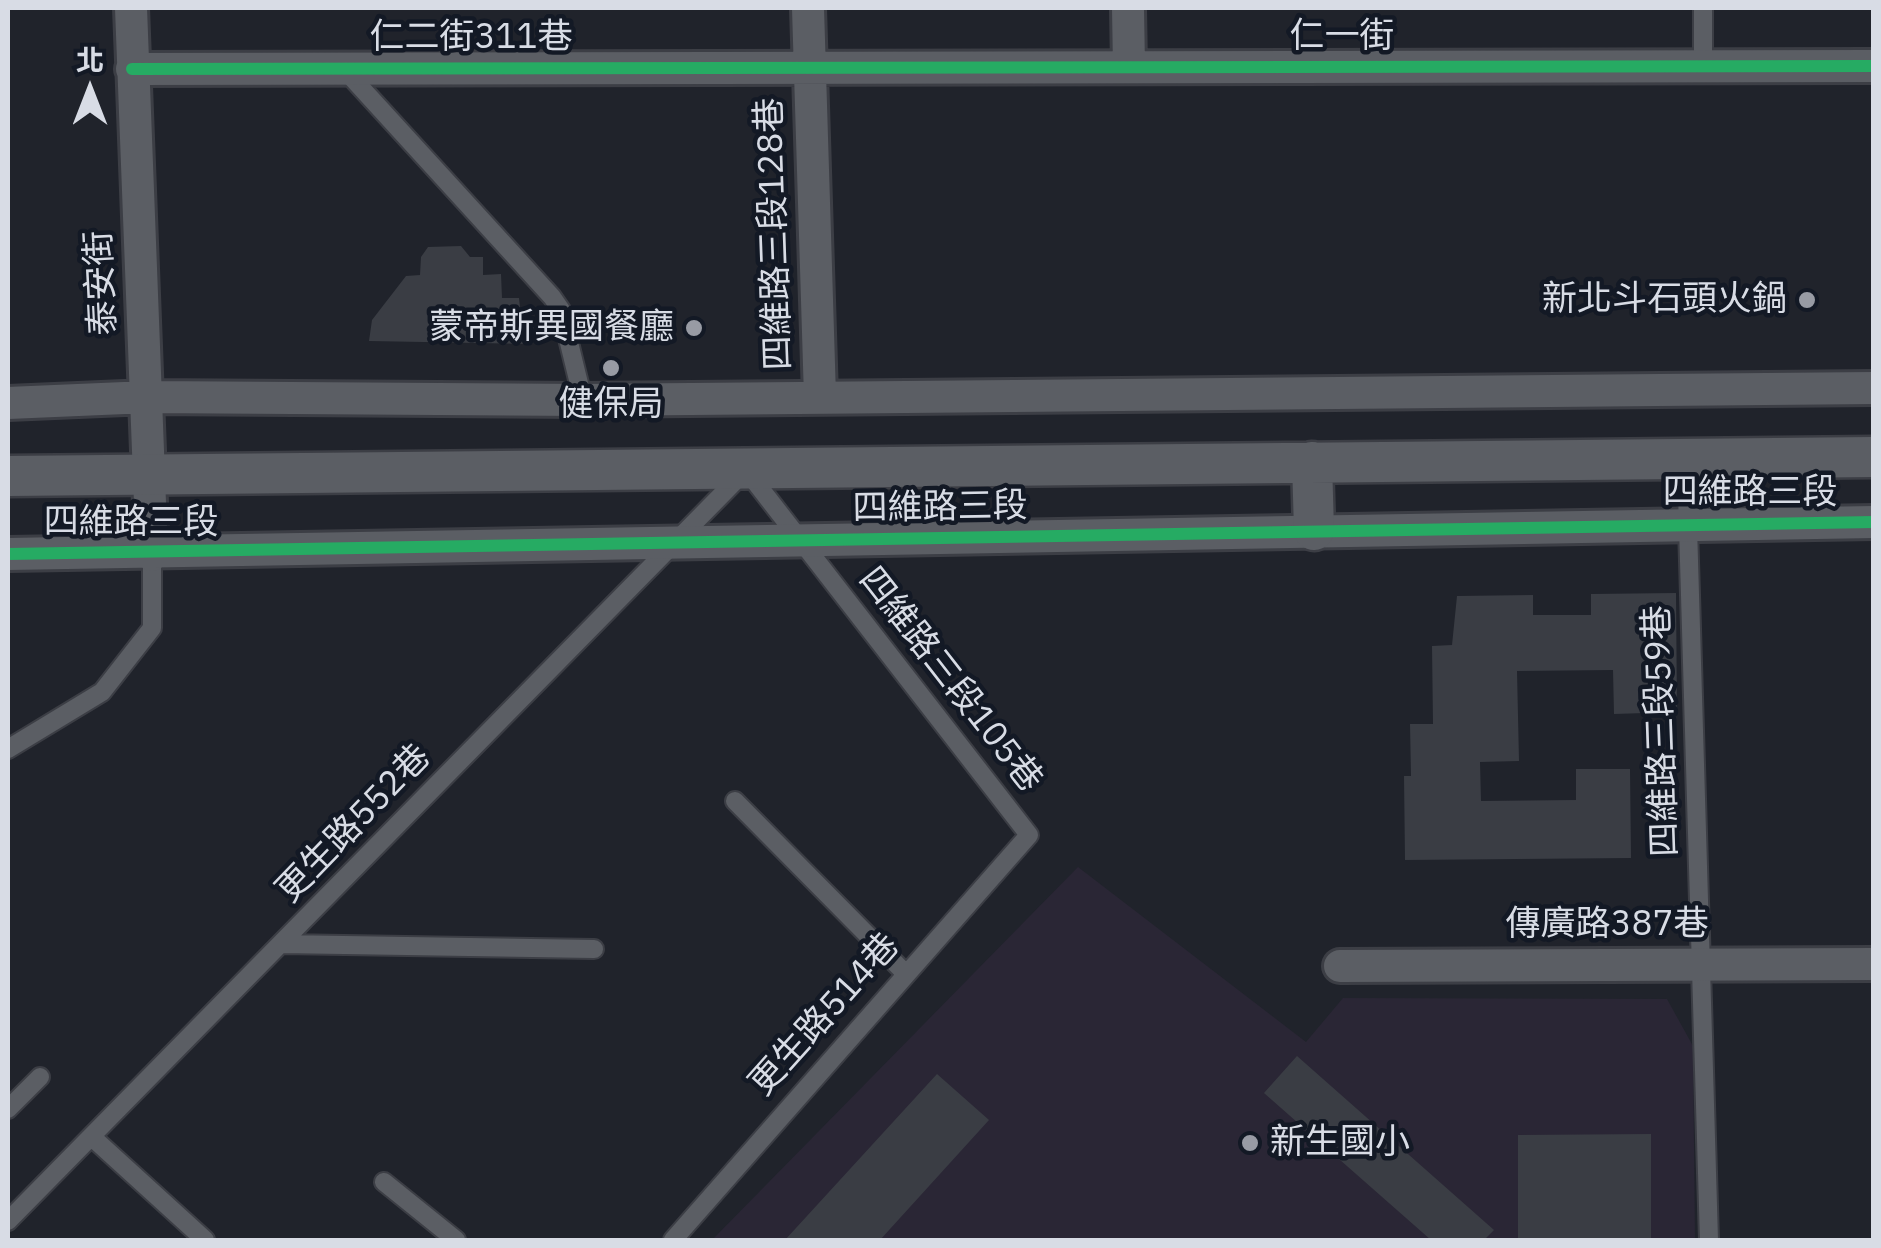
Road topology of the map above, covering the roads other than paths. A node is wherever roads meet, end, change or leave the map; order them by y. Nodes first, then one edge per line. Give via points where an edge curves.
1 (132, 8) edge
2 (808, 8) edge
3 (1128, 8) edge
4 (1703, 8) edge
5 (1874, 66) edge
6 (1129, 67) junction
7 (1703, 67) junction
8 (344, 68) junction
9 (810, 68) junction
10 (132, 69) junction
11 (1874, 388) edge
12 (820, 397) junction
13 (148, 398) junction
14 (583, 400) junction
15 (8, 403) edge
16 (1874, 456) edge
17 (1686, 458) junction
18 (1312, 462) junction
19 (746, 470) junction
20 (148, 473) junction
21 (8, 476) edge
22 (1688, 522) junction
23 (1874, 522) edge
24 (1314, 530) junction
25 (800, 540) junction
26 (675, 543) junction
27 (8, 554) edge
28 (152, 554) junction
29 (8, 750) edge
30 (735, 801) dead end
31 (1029, 834) joint
32 (282, 944) junction
33 (594, 949) dead end
34 (1702, 964) junction
35 (1874, 964) edge
36 (1340, 966) dead end
37 (905, 973) junction
38 (40, 1076) dead end
39 (8, 1109) edge
40 (93, 1138) junction
41 (384, 1182) dead end
42 (12, 1210) edge
43 (205, 1240) edge
44 (456, 1240) edge
45 (673, 1240) edge
46 (1709, 1240) edge

1 - 10 street, 泰安街
2 - 9 street
3 - 6 street
4 - 7 lane
5 - 7 street, 仁一街
6 - 7 street, 仁一街
6 - 9 street, 仁一街
8 - 9 street, 仁二街311巷
8 - 10 street, 仁二街311巷
8 - 14 lane via 552,297
9 - 12 street, 四維路三段128巷
10 - 13 street, 泰安街
11 - 12 street
12 - 14 street
13 - 14 street
13 - 15 street
13 - 20 street, 泰安街
16 - 17 street, 四維路三段
17 - 18 street, 四維路三段
17 - 22 lane, 四維路三段59巷
18 - 19 street, 四維路三段
18 - 24 street
19 - 20 street, 四維路三段
19 - 25 lane, 四維路三段105巷
19 - 26 lane, 更生路552巷
20 - 21 street, 四維路三段
20 - 28 street, 泰安街
22 - 23 street, 四維路三段
22 - 24 street, 四維路三段
22 - 34 lane, 四維路三段59巷
24 - 25 street, 四維路三段
25 - 26 street, 四維路三段
25 - 31 lane, 四維路三段105巷
26 - 28 street, 四維路三段
26 - 32 lane, 更生路552巷
27 - 28 street, 四維路三段
28 - 29 lane via 152,628 102,692
30 - 37 lane
31 - 37 lane, 更生路514巷
32 - 33 lane
32 - 40 lane, 更生路552巷
34 - 35 street, 傳廣路387巷
34 - 36 street, 傳廣路387巷
34 - 46 lane, 四維路三段59巷
37 - 45 lane, 更生路514巷
38 - 39 lane
40 - 42 lane, 更生路552巷
40 - 43 lane
41 - 44 lane

